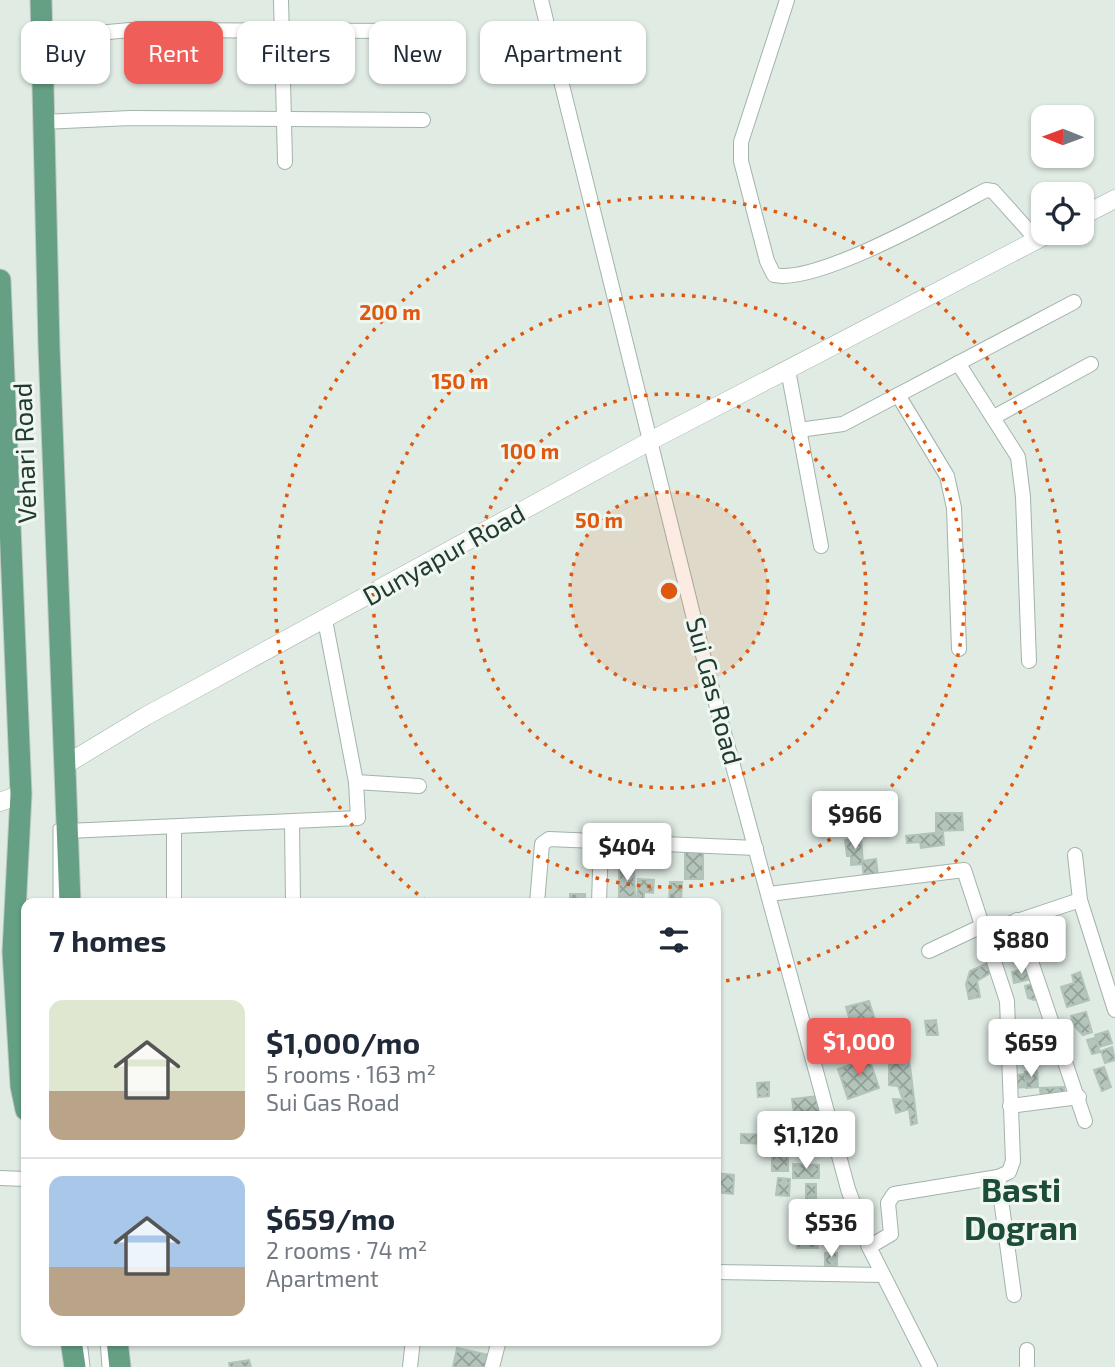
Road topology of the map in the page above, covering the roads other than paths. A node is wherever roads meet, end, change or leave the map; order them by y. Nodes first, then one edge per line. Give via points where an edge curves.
1 (41, 0) edge
2 (281, 0) edge
3 (541, 0) edge
4 (787, 0) edge
5 (42, 21) edge
6 (280, 21) edge
7 (237, 31) edge
8 (110, 32) edge
9 (42, 84) edge
10 (281, 84) edge
11 (282, 119) junction
12 (423, 120) dead end
13 (42, 122) junction
14 (285, 162) dead end
15 (1115, 199) edge
16 (1094, 210) edge
17 (1031, 225) edge
18 (1031, 243) edge
19 (0, 280) edge
20 (1074, 302) dead end
21 (958, 363) junction
22 (1091, 364) dead end
23 (788, 370) junction
24 (2, 375) edge
25 (898, 395) junction
26 (994, 417) junction
27 (799, 430) junction
28 (652, 440) junction
29 (5, 512) edge
30 (821, 546) dead end
31 (6, 556) edge
32 (324, 620) junction
33 (958, 649) dead end
34 (1029, 661) dead end
35 (65, 765) junction
36 (356, 782) junction
37 (419, 786) dead end
38 (21, 794) junction
39 (0, 802) edge
40 (292, 821) junction
41 (174, 827) junction
42 (67, 831) junction
43 (601, 841) junction
44 (756, 848) junction
45 (1074, 855) dead end
46 (27, 862) dead end
47 (26, 890) dead end
48 (769, 894) junction
49 (26, 898) edge
50 (57, 898) edge
51 (70, 898) edge
52 (174, 898) edge
53 (293, 898) edge
54 (537, 898) edge
55 (599, 898) edge
56 (1080, 900) junction
57 (1017, 920) junction
58 (983, 929) junction
59 (929, 951) dead end
60 (6, 952) edge
61 (1115, 1009) edge
62 (21, 1086) edge
63 (1079, 1097) junction
64 (1010, 1105) junction
65 (1085, 1121) dead end
66 (998, 1177) junction
67 (0, 1178) edge
68 (21, 1179) edge
69 (869, 1247) junction
70 (721, 1272) edge
71 (883, 1275) junction
72 (1014, 1295) dead end
73 (72, 1346) edge
74 (84, 1346) edge
75 (104, 1346) edge
76 (118, 1346) edge
77 (412, 1346) edge
78 (497, 1346) edge
79 (1027, 1350) dead end
80 (75, 1367) edge
81 (86, 1367) edge
82 (106, 1367) edge
83 (120, 1367) edge
84 (410, 1367) edge
85 (492, 1367) edge
86 (930, 1367) edge
87 (1027, 1367) edge

1 - 5 main road, Vehari Road
2 - 6 street
3 - 28 street, Sui Gas Road
4 - 17 street via 741,142 741,161 774,275 783,277 839,263 986,190
7 - 8 street
9 - 13 main road, Vehari Road
10 - 11 street
11 - 12 street
11 - 13 street
11 - 14 street
13 - 35 main road, Vehari Road
15 - 16 street
18 - 23 street, Dunyapur Road
19 - 24 main road, Vehari Road
20 - 21 street
21 - 25 street
21 - 26 street
22 - 26 street
23 - 27 street
23 - 28 street, Dunyapur Road
24 - 29 main road, Vehari Road
25 - 27 street via 843,424
25 - 33 street via 947,476 954,508
26 - 34 street via 1018,457
27 - 30 street
28 - 32 street, Dunyapur Road
28 - 44 street, Sui Gas Road via 704,659
29 - 31 main road, Vehari Road
31 - 38 main road, Vehari Road
32 - 35 street, Dunyapur Road
32 - 36 street
35 - 42 main road, Vehari Road
35 - 50 lane via 58,804
36 - 37 street
36 - 40 street via 358,818
38 - 39 street
38 - 46 lane via 27,813
38 - 60 main road, Vehari Road
40 - 41 street
40 - 53 street
41 - 42 street
41 - 52 street
42 - 51 main road, Vehari Road
43 - 44 street
43 - 54 street via 549,839 542,844
43 - 55 street
44 - 48 street, Sui Gas Road
45 - 56 street
47 - 49 lane
48 - 58 street via 964,870
48 - 69 street, Sui Gas Road via 848,1189
56 - 57 street
56 - 61 street
57 - 58 street
57 - 63 street
58 - 59 street
58 - 64 street via 1007,1001
60 - 62 main road, Vehari Road
63 - 64 street
63 - 65 street
64 - 66 street via 1013,1161 1009,1172
66 - 69 street via 894,1194 888,1203 891,1234
66 - 72 street
67 - 68 street
69 - 71 street, Sui Gas Road
70 - 71 street
71 - 86 street, Sui Gas Road
73 - 80 main road
74 - 81 lane
75 - 82 lane
76 - 83 main road
77 - 84 street
78 - 85 street
79 - 87 street

